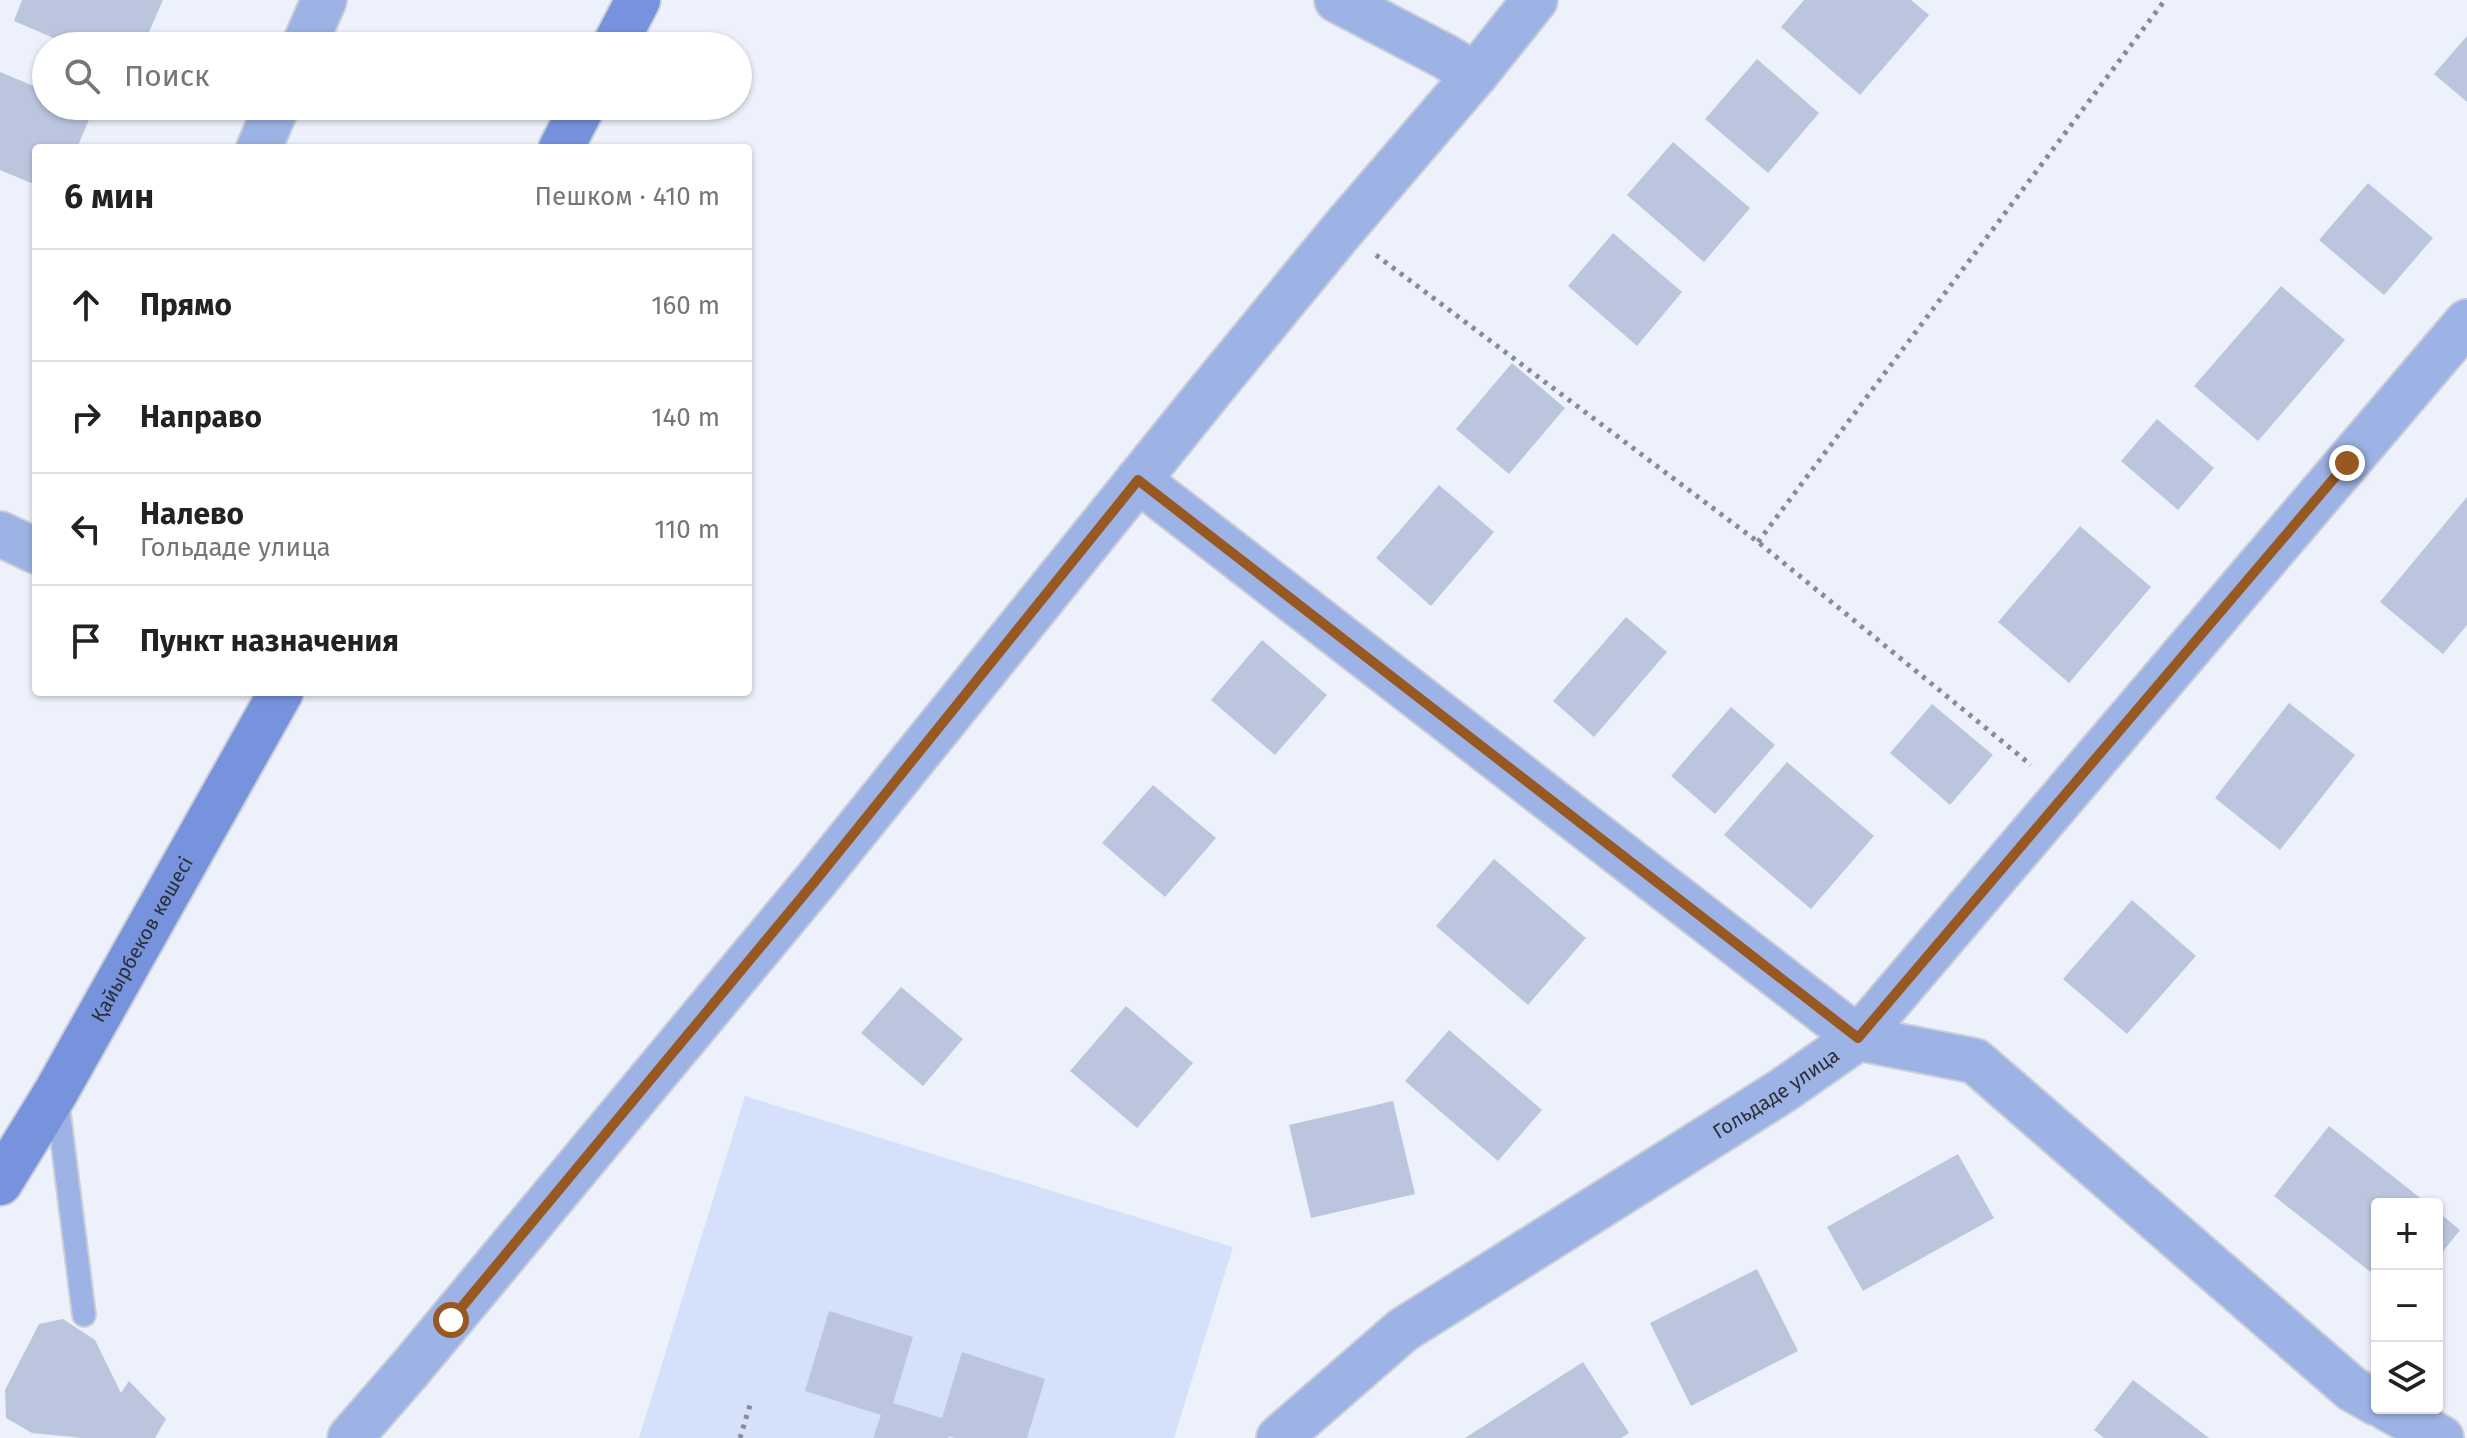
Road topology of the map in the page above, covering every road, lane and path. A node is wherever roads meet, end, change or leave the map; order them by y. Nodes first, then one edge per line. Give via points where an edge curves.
1 (324, 0) edge
2 (638, 0) edge
3 (1337, 0) edge
4 (1535, 0) edge
5 (2165, 0) edge
6 (310, 32) edge
7 (621, 32) edge
8 (1475, 75) junction
9 (271, 120) edge
10 (576, 120) edge
11 (261, 144) edge
12 (563, 144) edge
13 (1343, 229) junction
14 (2467, 322) edge
15 (1138, 480) junction
16 (1758, 542) junction
17 (279, 696) edge
18 (2066, 794) junction
19 (1858, 1038) junction
20 (56, 1092) junction
21 (0, 1183) edge
22 (84, 1315) dead end
23 (2371, 1400) edge
24 (750, 1405) dead end
25 (2398, 1414) edge
26 (350, 1438) edge
27 (740, 1438) edge
28 (1279, 1438) edge
29 (2441, 1438) edge

1 - 6 street
2 - 7 main road
3 - 8 street
4 - 8 street
5 - 16 path
8 - 13 street
9 - 11 street
10 - 12 main road
13 - 15 street
13 - 16 path
14 - 18 street, Гольдаде улица
15 - 19 street
15 - 26 street via 816,880
16 - 18 path
17 - 20 main road, Қайырбеков көшесі
18 - 19 street, Гольдаде улица
19 - 23 street via 1975,1061 2352,1389
19 - 28 street, Гольдаде улица via 1403,1330
20 - 21 main road, Қайырбеков көшесі
20 - 22 lane
24 - 27 path
25 - 29 street

